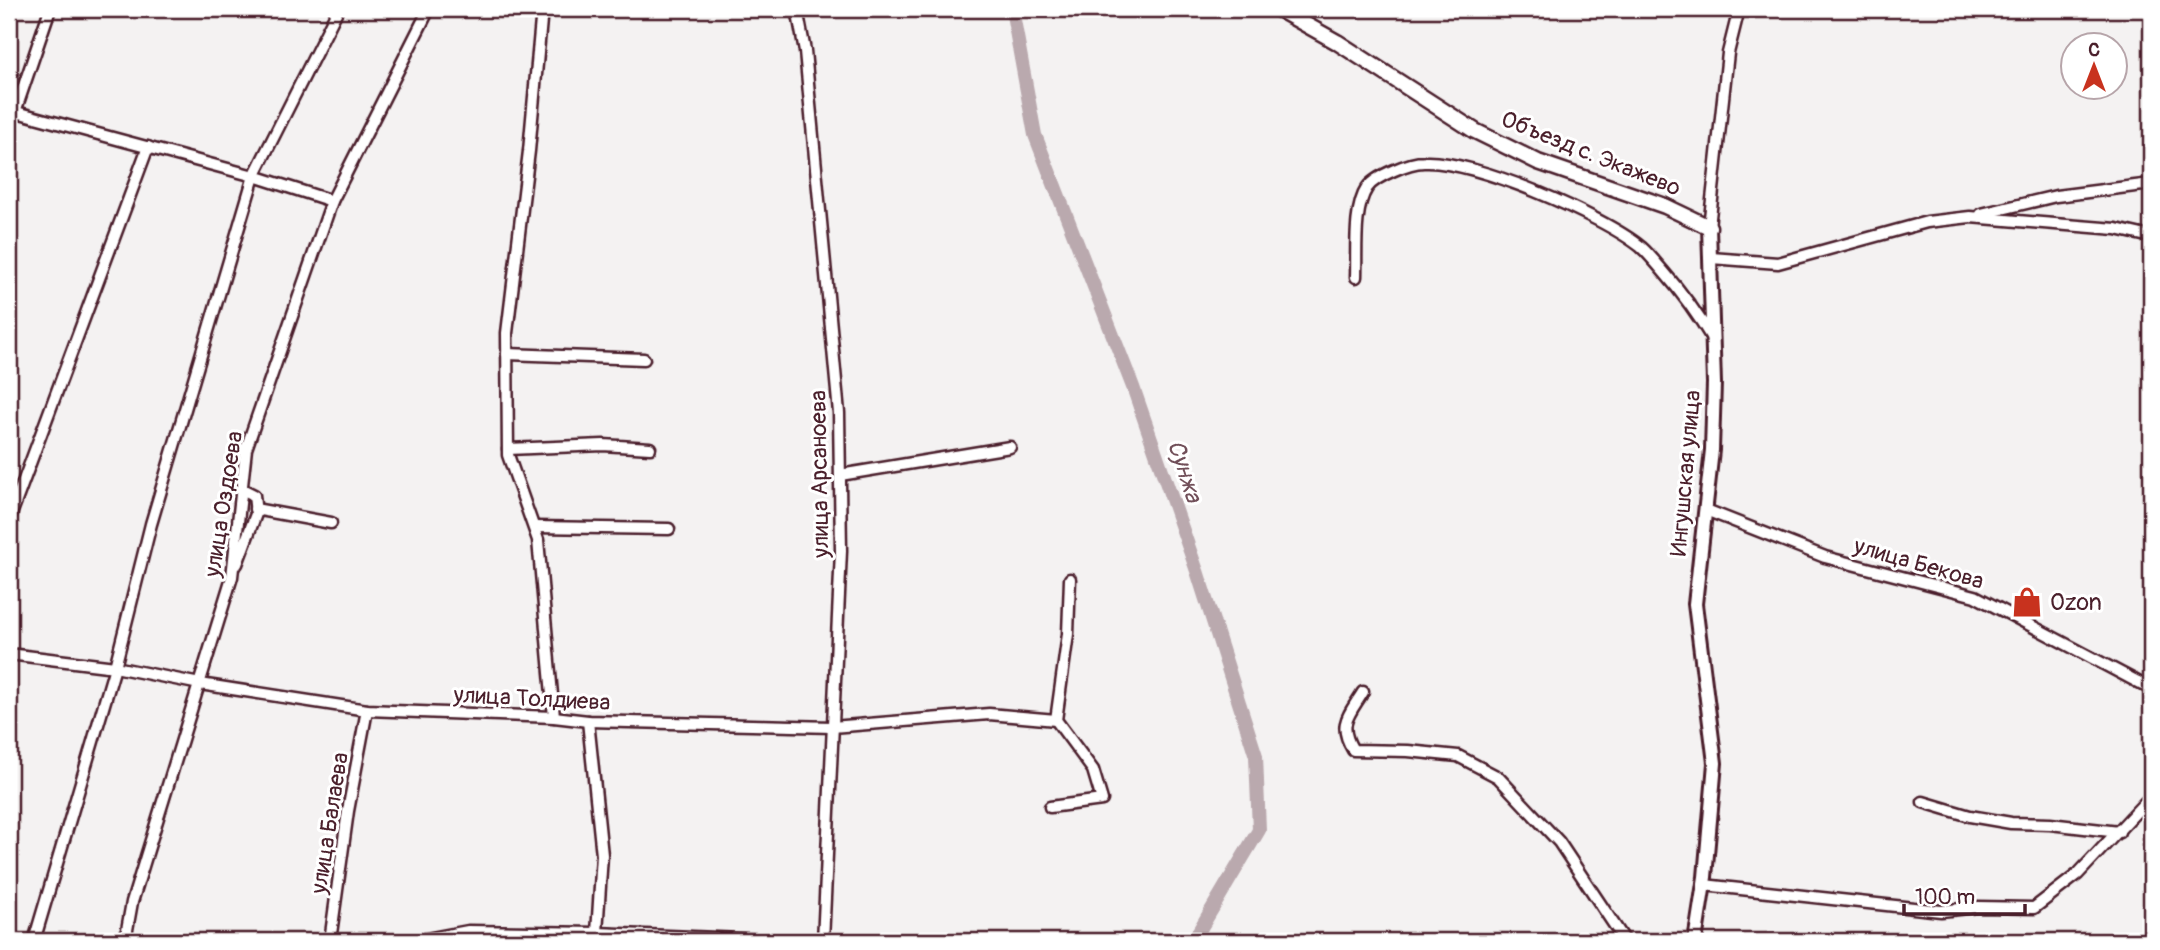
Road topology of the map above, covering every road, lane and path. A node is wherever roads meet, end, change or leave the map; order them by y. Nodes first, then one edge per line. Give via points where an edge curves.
1 (50, 9) edge
2 (338, 9) edge
3 (429, 9) edge
4 (542, 9) edge
5 (797, 9) edge
6 (1739, 9) edge
7 (1283, 10) edge
8 (12, 111) edge
9 (148, 147) junction
10 (254, 176) junction
11 (2151, 184) edge
12 (332, 201) junction
13 (1970, 217) junction
14 (1709, 227) junction
15 (2151, 237) edge
16 (1711, 258) junction
17 (1356, 277) dead end
18 (1713, 341) junction
19 (507, 354) junction
20 (644, 359) dead end
21 (1010, 447) dead end
22 (650, 448) dead end
23 (508, 450) junction
24 (840, 475) junction
25 (242, 489) junction
26 (256, 509) junction
27 (1706, 510) junction
28 (9, 520) edge
29 (331, 523) dead end
30 (534, 527) junction
31 (669, 529) dead end
32 (232, 577) junction
33 (1070, 579) dead end
34 (9, 654) edge
35 (115, 667) junction
36 (200, 684) junction
37 (2151, 689) edge
38 (1363, 692) dead end
39 (367, 710) junction
40 (554, 717) junction
41 (1056, 720) junction
42 (588, 721) junction
43 (832, 727) junction
44 (2151, 796) edge
45 (1923, 802) dead end
46 (1050, 807) dead end
47 (2119, 832) junction
48 (1703, 885) junction
49 (468, 936) edge
50 (595, 937) edge
51 (34, 941) edge
52 (125, 941) edge
53 (330, 941) edge
54 (415, 941) edge
55 (789, 941) edge
56 (823, 941) edge
57 (1625, 941) edge
58 (1695, 941) edge

1 - 8 street
2 - 10 street
3 - 12 street, улица Оздоева
4 - 19 street
5 - 24 street, улица Арсаноева via 805,51 839,413
6 - 14 street, Ингушская улица via 1728,53
7 - 14 main road, Объезд с. Экажево via 1475,131 1538,162 1665,206
8 - 9 street
9 - 10 street
9 - 28 street
10 - 12 street
10 - 35 street via 151,524
11 - 13 street via 2056,197
12 - 25 street, улица Оздоева via 246,449
13 - 15 street via 2116,229
13 - 16 street via 1927,222 1778,263
14 - 16 street, Ингушская улица
16 - 18 street, Ингушская улица
17 - 18 street via 1359,204 1368,186 1381,176 1423,162 1466,168 1552,198 1612,227 1642,248 1693,305
18 - 27 street, Ингушская улица via 1712,450
19 - 20 street
19 - 23 street
21 - 24 street
22 - 23 street via 603,445
23 - 30 street
24 - 43 street, улица Арсаноева
25 - 26 street via 254,495
25 - 32 street, улица Оздоева
26 - 29 street
26 - 32 street
27 - 37 street, улица Бекова via 1825,557 1975,596
27 - 48 street, Ингушская улица via 1695,604 1715,763
30 - 31 street
30 - 40 street
32 - 36 street, улица Оздоева
33 - 41 street
34 - 35 street, улица Толдиева
35 - 36 street, улица Толдиева
35 - 51 street
36 - 39 street, улица Толдиева
36 - 52 street, улица Оздоева via 132,902
38 - 57 street via 1344,724 1353,750 1458,756 1498,777 1559,842
39 - 40 street, улица Толдиева
39 - 53 street, улица Балаева
40 - 42 street, улица Толдиева
41 - 43 street, улица Толдиева via 989,714
41 - 46 street via 1093,770 1102,800
42 - 43 street, улица Толдиева
42 - 50 street via 602,855
43 - 56 street, улица Арсаноева
44 - 47 street
45 - 47 street via 2011,823
47 - 48 street via 2078,874 2034,908 1978,906 1941,911
48 - 58 street, Ингушская улица
49 - 50 street
49 - 54 street
50 - 55 street

